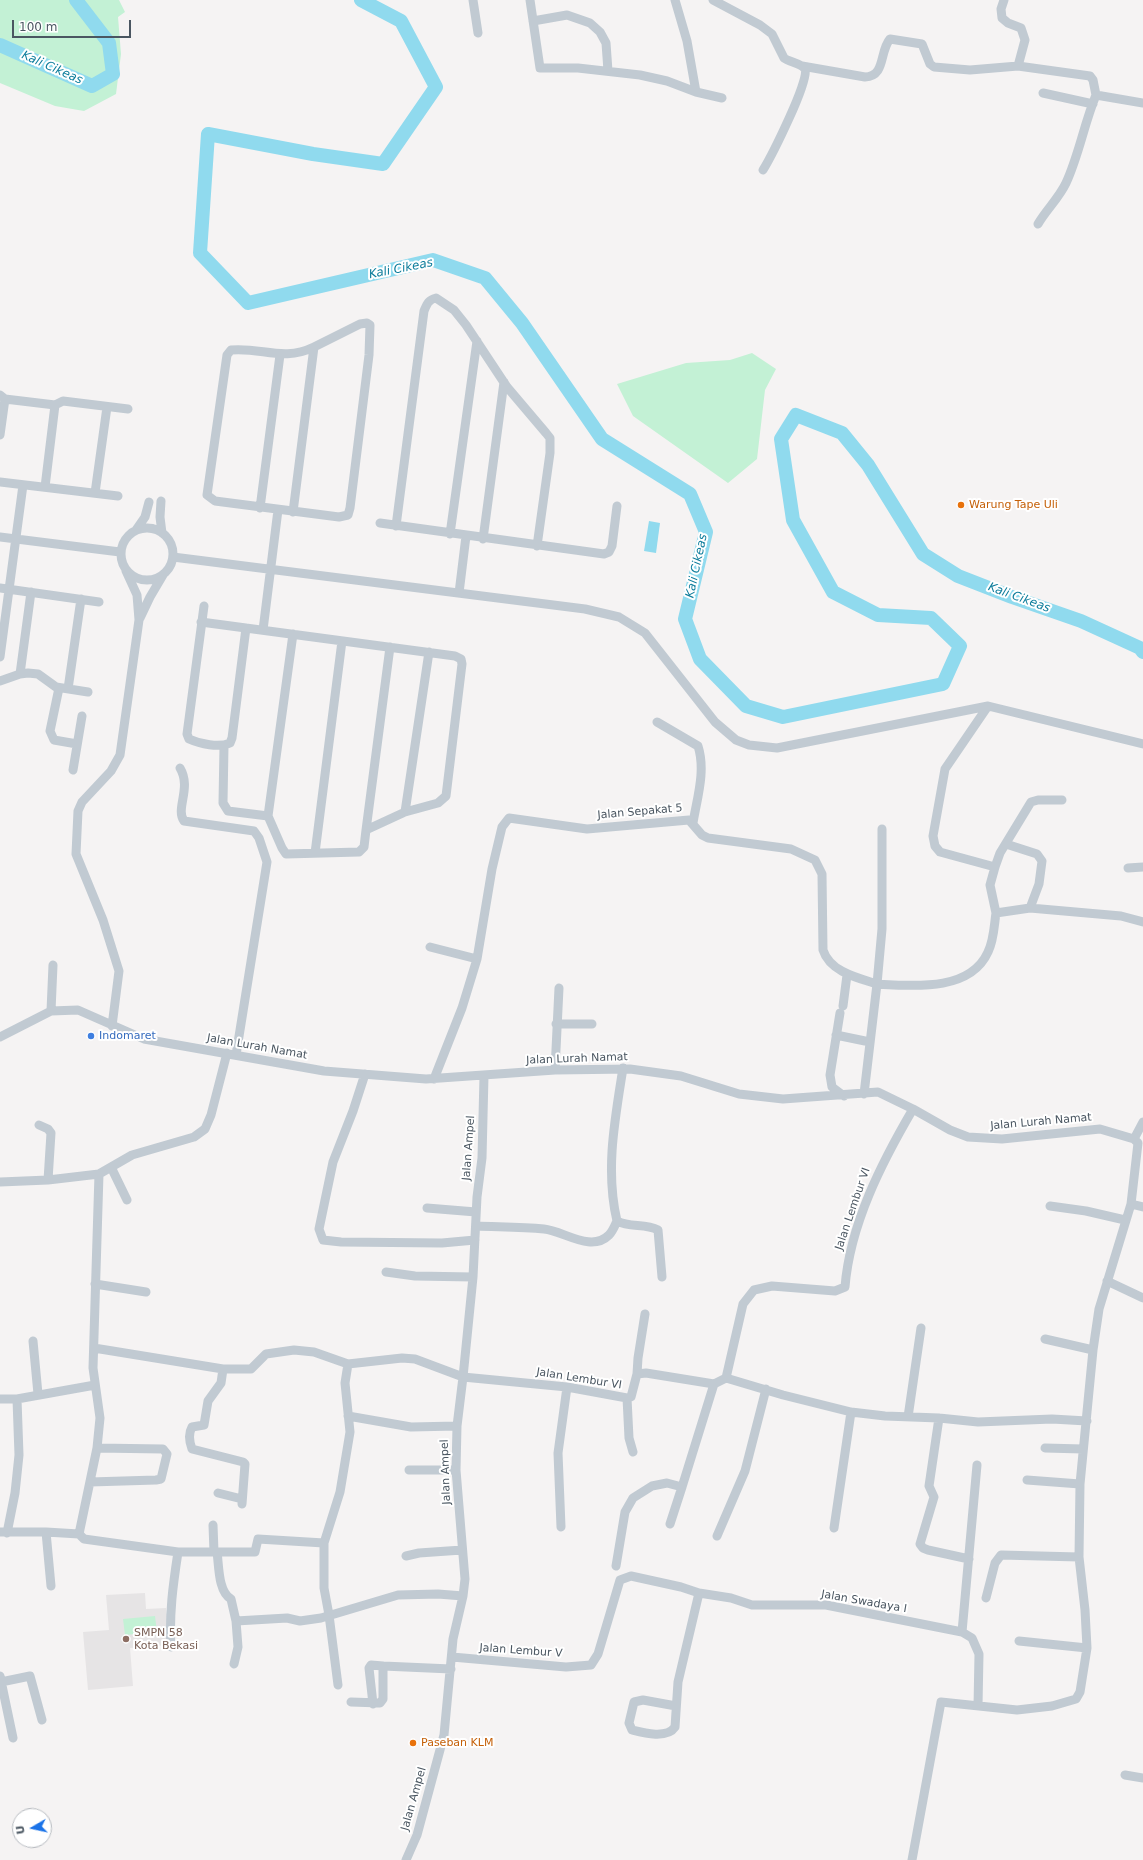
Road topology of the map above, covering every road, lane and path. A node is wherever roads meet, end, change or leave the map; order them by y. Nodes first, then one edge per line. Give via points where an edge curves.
1 (473, 0) edge
2 (530, 0) edge
3 (674, 0) edge
4 (713, 0) edge
5 (1004, 0) edge
6 (533, 21) junction
7 (478, 33) dead end
8 (802, 66) junction
9 (1018, 66) junction
10 (608, 71) junction
11 (696, 92) junction
12 (1043, 93) dead end
13 (722, 98) dead end
14 (1094, 99) junction
15 (1143, 103) edge
16 (763, 170) dead end
17 (1038, 224) dead end
18 (477, 341) junction
19 (314, 347) junction
20 (280, 355) junction
21 (504, 382) junction
22 (2, 397) edge
23 (55, 405) junction
24 (107, 407) junction
25 (128, 409) dead end
26 (0, 435) edge
27 (0, 482) edge
28 (23, 485) junction
29 (45, 488) junction
30 (95, 494) junction
31 (118, 496) dead end
32 (162, 501) dead end
33 (149, 502) dead end
34 (617, 506) dead end
35 (260, 508) junction
36 (278, 510) junction
37 (293, 512) junction
38 (380, 523) dead end
39 (396, 526) junction
40 (136, 530) junction
41 (162, 533) junction
42 (450, 534) junction
43 (466, 536) junction
44 (0, 537) edge
45 (15, 539) junction
46 (483, 539) junction
47 (537, 546) junction
48 (120, 552) junction
49 (173, 557) junction
50 (270, 570) junction
51 (126, 571) junction
52 (163, 575) junction
53 (4, 589) edge
54 (31, 592) junction
55 (459, 593) junction
56 (80, 599) junction
57 (99, 602) dead end
58 (204, 606) dead end
59 (140, 620) junction
60 (202, 622) junction
61 (246, 628) junction
62 (263, 630) junction
63 (293, 634) junction
64 (342, 641) junction
65 (390, 647) junction
66 (429, 652) junction
67 (0, 657) edge
68 (20, 674) junction
69 (0, 681) edge
70 (64, 688) junction
71 (88, 692) dead end
72 (988, 706) junction
73 (82, 716) dead end
74 (657, 722) dead end
75 (77, 744) junction
76 (1143, 744) edge
77 (224, 746) junction
78 (180, 768) dead end
79 (73, 770) dead end
80 (1062, 800) dead end
81 (405, 812) junction
82 (268, 816) junction
83 (693, 823) junction
84 (366, 830) junction
85 (882, 830) dead end
86 (1006, 844) junction
87 (315, 853) junction
88 (995, 867) junction
89 (1143, 867) edge
90 (1128, 868) dead end
91 (1030, 908) junction
92 (996, 913) junction
93 (1143, 922) edge
94 (430, 947) dead end
95 (477, 959) junction
96 (53, 965) dead end
97 (847, 975) junction
98 (877, 984) junction
99 (559, 988) dead end
100 (51, 1011) junction
101 (556, 1024) junction
102 (592, 1024) dead end
103 (112, 1026) junction
104 (836, 1035) junction
105 (0, 1037) edge
106 (865, 1041) dead end
107 (232, 1054) junction
108 (623, 1068) junction
109 (554, 1070) junction
110 (365, 1074) junction
111 (484, 1076) junction
112 (434, 1079) junction
113 (864, 1094) junction
114 (844, 1096) junction
115 (912, 1108) junction
116 (1143, 1122) edge
117 (39, 1125) dead end
118 (1138, 1142) edge
119 (111, 1167) junction
120 (99, 1174) junction
121 (48, 1180) junction
122 (0, 1182) edge
123 (127, 1200) dead end
124 (1131, 1204) junction
125 (1050, 1206) dead end
126 (1143, 1207) edge
127 (427, 1208) dead end
128 (476, 1212) junction
129 (1125, 1220) junction
130 (617, 1221) junction
131 (476, 1226) junction
132 (475, 1240) junction
133 (386, 1272) dead end
134 (473, 1277) junction
135 (662, 1278) dead end
136 (1107, 1281) junction
137 (95, 1284) junction
138 (146, 1292) dead end
139 (1143, 1298) edge
140 (645, 1314) dead end
141 (921, 1328) dead end
142 (1045, 1339) dead end
143 (32, 1341) dead end
144 (94, 1348) junction
145 (1093, 1350) junction
146 (348, 1364) junction
147 (223, 1369) junction
148 (638, 1374) junction
149 (463, 1377) junction
150 (726, 1378) junction
151 (714, 1384) junction
152 (96, 1385) junction
153 (567, 1387) junction
154 (766, 1389) junction
155 (38, 1394) junction
156 (627, 1398) junction
157 (0, 1399) edge
158 (17, 1399) junction
159 (851, 1412) junction
160 (348, 1416) junction
161 (908, 1417) junction
162 (939, 1418) junction
163 (1087, 1420) junction
164 (457, 1426) junction
165 (97, 1448) junction
166 (1045, 1448) dead end
167 (1083, 1450) junction
168 (633, 1452) dead end
169 (977, 1465) dead end
170 (409, 1470) dead end
171 (456, 1470) junction
172 (1027, 1480) dead end
173 (90, 1482) junction
174 (1080, 1484) junction
175 (682, 1487) junction
176 (218, 1493) dead end
177 (670, 1524) dead end
178 (213, 1525) dead end
179 (561, 1527) dead end
180 (834, 1528) dead end
181 (46, 1532) junction
182 (3, 1533) edge
183 (79, 1534) junction
184 (718, 1536) dead end
185 (324, 1543) junction
186 (462, 1550) junction
187 (178, 1552) junction
188 (216, 1552) junction
189 (406, 1556) dead end
190 (1079, 1557) junction
191 (968, 1559) junction
192 (616, 1566) dead end
193 (50, 1586) dead end
194 (699, 1593) junction
195 (463, 1596) junction
196 (986, 1598) dead end
197 (329, 1615) junction
198 (236, 1621) junction
199 (962, 1632) junction
200 (1019, 1641) dead end
201 (171, 1647) dead end
202 (1087, 1648) junction
203 (452, 1657) junction
204 (234, 1664) dead end
205 (588, 1665) joint
206 (383, 1666) junction
207 (451, 1669) junction
208 (1, 1679) edge
209 (338, 1685) dead end
210 (351, 1702) dead end
211 (373, 1704) junction
212 (676, 1706) junction
213 (978, 1706) junction
214 (42, 1720) dead end
215 (13, 1738) dead end
216 (1125, 1775) dead end
217 (1143, 1778) edge
218 (406, 1860) edge
219 (912, 1860) edge

1 - 7 street
2 - 6 street
3 - 11 street via 687,41
4 - 8 street via 760,25 772,34 784,58
5 - 9 street via 1002,18 1021,28 1025,40
6 - 10 street via 567,15 590,23 600,32 606,43
6 - 10 street via 540,68 568,67
8 - 9 street via 872,77 878,72 887,43 890,39 898,39 922,44 930,64 934,67 970,70
8 - 16 street via 806,76 792,112
9 - 14 street via 1090,76 1093,80
10 - 11 street via 667,81
11 - 13 street
12 - 14 street
14 - 15 street
14 - 17 street via 1066,184
18 - 21 street
18 - 39 street via 454,310 436,298 431,299 424,311
18 - 42 street
19 - 20 street via 303,352
19 - 37 street
19 - 37 street via 360,324 370,325 368,369 350,512 339,517
20 - 35 street
20 - 35 street via 237,350 231,350 227,354 207,493 209,498 215,501
21 - 46 street
21 - 47 street via 550,438
22 - 23 street
22 - 26 street
23 - 24 street via 63,401
23 - 29 street
24 - 25 street
24 - 30 street
27 - 28 street
28 - 29 street
28 - 45 street
29 - 30 street
30 - 31 street
32 - 41 street
33 - 40 street via 145,517
34 - 47 street via 609,552 604,554
35 - 36 street
36 - 37 street
36 - 50 street
38 - 39 street
39 - 42 street
40 - 41 street via 154,529
40 - 48 street via 122,543
41 - 49 street via 168,539
42 - 43 street
43 - 46 street
43 - 55 street
44 - 45 street
45 - 48 street
45 - 53 street
46 - 47 street
48 - 51 street via 121,562
49 - 50 street
49 - 52 street via 170,567
50 - 55 street
50 - 62 street
51 - 52 street via 134,578 144,581 154,580
51 - 59 street via 137,595
52 - 59 street
53 - 54 street
53 - 67 street
54 - 56 street
54 - 68 street
55 - 72 street via 585,609 619,617 645,633 715,722 736,740 749,745 777,748
56 - 57 street
56 - 70 street
58 - 60 street
59 - 103 street via 120,755 102,782 82,802 78,811 76,854 103,920 119,971
60 - 61 street
60 - 77 street via 187,734 189,739 195,742
61 - 62 street
61 - 77 street via 232,738 230,744
62 - 63 street
63 - 64 street
63 - 82 street
64 - 65 street
64 - 87 street
65 - 66 street
65 - 84 street
66 - 81 street
66 - 81 street via 455,656 461,659 462,664 446,796 438,803
68 - 69 street
68 - 70 street via 38,674
70 - 71 street
70 - 75 street via 50,731 51,737 54,740
72 - 76 street
72 - 88 street via 946,769 933,836 934,846 940,852
73 - 75 street
74 - 83 street via 698,746 702,758
75 - 79 street
77 - 82 street via 224,808 228,811
78 - 107 street via 185,782 181,815 184,821 254,831 267,862
80 - 86 street, Jalan Sepakat 5 via 1031,802
81 - 84 street
82 - 87 street via 286,854
83 - 95 street, Jalan Sepakat 5 via 689,820 678,820 587,828 509,818 502,827 494,862
83 - 97 street, Jalan Sepakat 5 via 702,835 708,838 791,849 815,860 822,874 823,950 826,958
84 - 87 street via 364,847 359,852
85 - 98 street via 882,929
86 - 88 street, Jalan Sepakat 5
86 - 91 street via 1037,854 1042,861 1039,884
88 - 92 street, Jalan Sepakat 5 via 990,885
89 - 90 street
91 - 92 street
91 - 93 street via 1121,916
92 - 98 street, Jalan Sepakat 5 via 988,952 970,975 950,982 908,986
94 - 95 street
95 - 112 street, Jalan Sepakat 5 via 462,1008
96 - 100 street
97 - 98 street, Jalan Sepakat 5
97 - 104 street
98 - 113 street
99 - 101 street
100 - 103 street, Jalan Lurah Namat via 78,1010
100 - 105 street, Jalan Lurah Namat
101 - 102 street
101 - 109 street
103 - 107 street, Jalan Lurah Namat via 144,1039
104 - 106 street
104 - 114 street via 830,1081 832,1087
107 - 110 street, Jalan Lurah Namat via 324,1071
107 - 119 street via 204,1129 194,1137 132,1155
108 - 109 street, Jalan Lurah Namat
108 - 114 street, Jalan Lurah Namat via 681,1076 739,1094 784,1100
108 - 130 street via 611,1158 613,1203
109 - 111 street, Jalan Lurah Namat
110 - 112 street, Jalan Lurah Namat
110 - 132 street via 330,1175 319,1229 321,1238 341,1242 436,1243
111 - 112 street, Jalan Lurah Namat
111 - 128 street, Jalan Ampel via 482,1158
113 - 114 street, Jalan Lurah Namat
113 - 115 street, Jalan Lurah Namat via 878,1092
115 - 118 street, Jalan Lurah Namat via 950,1130 968,1137 1002,1139 1100,1129
115 - 150 street, Jalan Lembur VI via 882,1162 855,1235 847,1264 845,1287 835,1291 772,1286 754,1290 743,1304
116 - 118 street
117 - 121 street via 51,1133
118 - 124 street
119 - 120 street
119 - 123 street
120 - 121 street
120 - 137 street
121 - 122 street
124 - 126 street
124 - 129 street
125 - 129 street
127 - 128 street
128 - 131 street, Jalan Ampel
129 - 136 street
130 - 131 street via 610,1234 603,1239 590,1241 574,1240 546,1230
130 - 135 street via 624,1225 653,1227 658,1230
131 - 132 street, Jalan Ampel
132 - 134 street, Jalan Ampel
133 - 134 street via 415,1276
134 - 149 street, Jalan Ampel
136 - 139 street
136 - 145 street via 1099,1309
137 - 138 street
137 - 144 street
140 - 148 street
141 - 161 street
142 - 145 street
143 - 155 street
144 - 147 street
144 - 152 street via 93,1368
145 - 163 street
146 - 147 street via 314,1352 294,1350 266,1354 251,1369
146 - 149 street, Jalan Lembur VI via 402,1358
146 - 160 street via 345,1383
147 - 176 street via 221,1383 208,1401 204,1425 192,1427 189,1432 192,1449 245,1464 242,1501
148 - 151 street, Jalan Lembur VI via 646,1373
148 - 156 street, Jalan Lembur VI via 631,1397
149 - 153 street, Jalan Lembur VI
149 - 164 street, Jalan Ampel
150 - 151 street
150 - 154 street
151 - 175 street
152 - 155 street
152 - 165 street via 100,1418
153 - 156 street, Jalan Lembur VI
153 - 179 street via 558,1453
154 - 159 street
154 - 184 street via 745,1471
155 - 158 street
156 - 168 street via 629,1438
157 - 158 street
158 - 182 street via 19,1455 15,1493
159 - 161 street
159 - 180 street
160 - 164 street via 411,1427
160 - 185 street via 350,1432 340,1492
161 - 162 street
162 - 163 street via 978,1422
162 - 191 street via 928,1486 934,1497 920,1544 928,1550
163 - 167 street
164 - 171 street, Jalan Ampel
165 - 173 street
165 - 173 street via 163,1449 167,1454 165,1468 160,1479
166 - 167 street
167 - 174 street
169 - 191 street
170 - 171 street
171 - 186 street, Jalan Ampel
172 - 174 street
173 - 183 street
174 - 190 street
175 - 177 street
175 - 192 street via 667,1483 652,1486 633,1498 625,1512
178 - 188 street
181 - 182 street
181 - 183 street
181 - 193 street
183 - 187 street via 84,1539
185 - 188 street via 258,1539 255,1552
185 - 197 street via 324,1588
186 - 189 street
186 - 195 street, Jalan Ampel via 465,1578
187 - 188 street
187 - 201 street via 169,1615
188 - 198 street via 221,1584 227,1597 231,1599
190 - 196 street via 1001,1555 995,1563
190 - 202 street
191 - 199 street
194 - 199 street, Jalan Swadaya I via 752,1605 826,1605
194 - 205 street, Jalan Swadaya I via 631,1576 620,1580 595,1662
194 - 212 street via 678,1682
195 - 197 street via 398,1595
195 - 203 street, Jalan Ampel via 453,1639
197 - 198 street via 300,1621 287,1618
197 - 209 street
198 - 204 street via 238,1647
199 - 213 street via 972,1638 979,1654
200 - 202 street
202 - 213 street via 1080,1692 1076,1699 1052,1706 1016,1710
203 - 205 street, Jalan Lembur V via 566,1666
203 - 207 street, Jalan Ampel
206 - 207 street
206 - 211 street via 383,1699 380,1703
206 - 211 street via 371,1665 369,1668
207 - 218 street, Jalan Ampel via 444,1735 417,1835
208 - 214 street via 30,1676
208 - 215 street
210 - 211 street
212 - 212 street via 675,1727 672,1731 655,1734 632,1730 629,1723 634,1702 643,1700
213 - 219 street via 941,1702 914,1838
216 - 217 street

